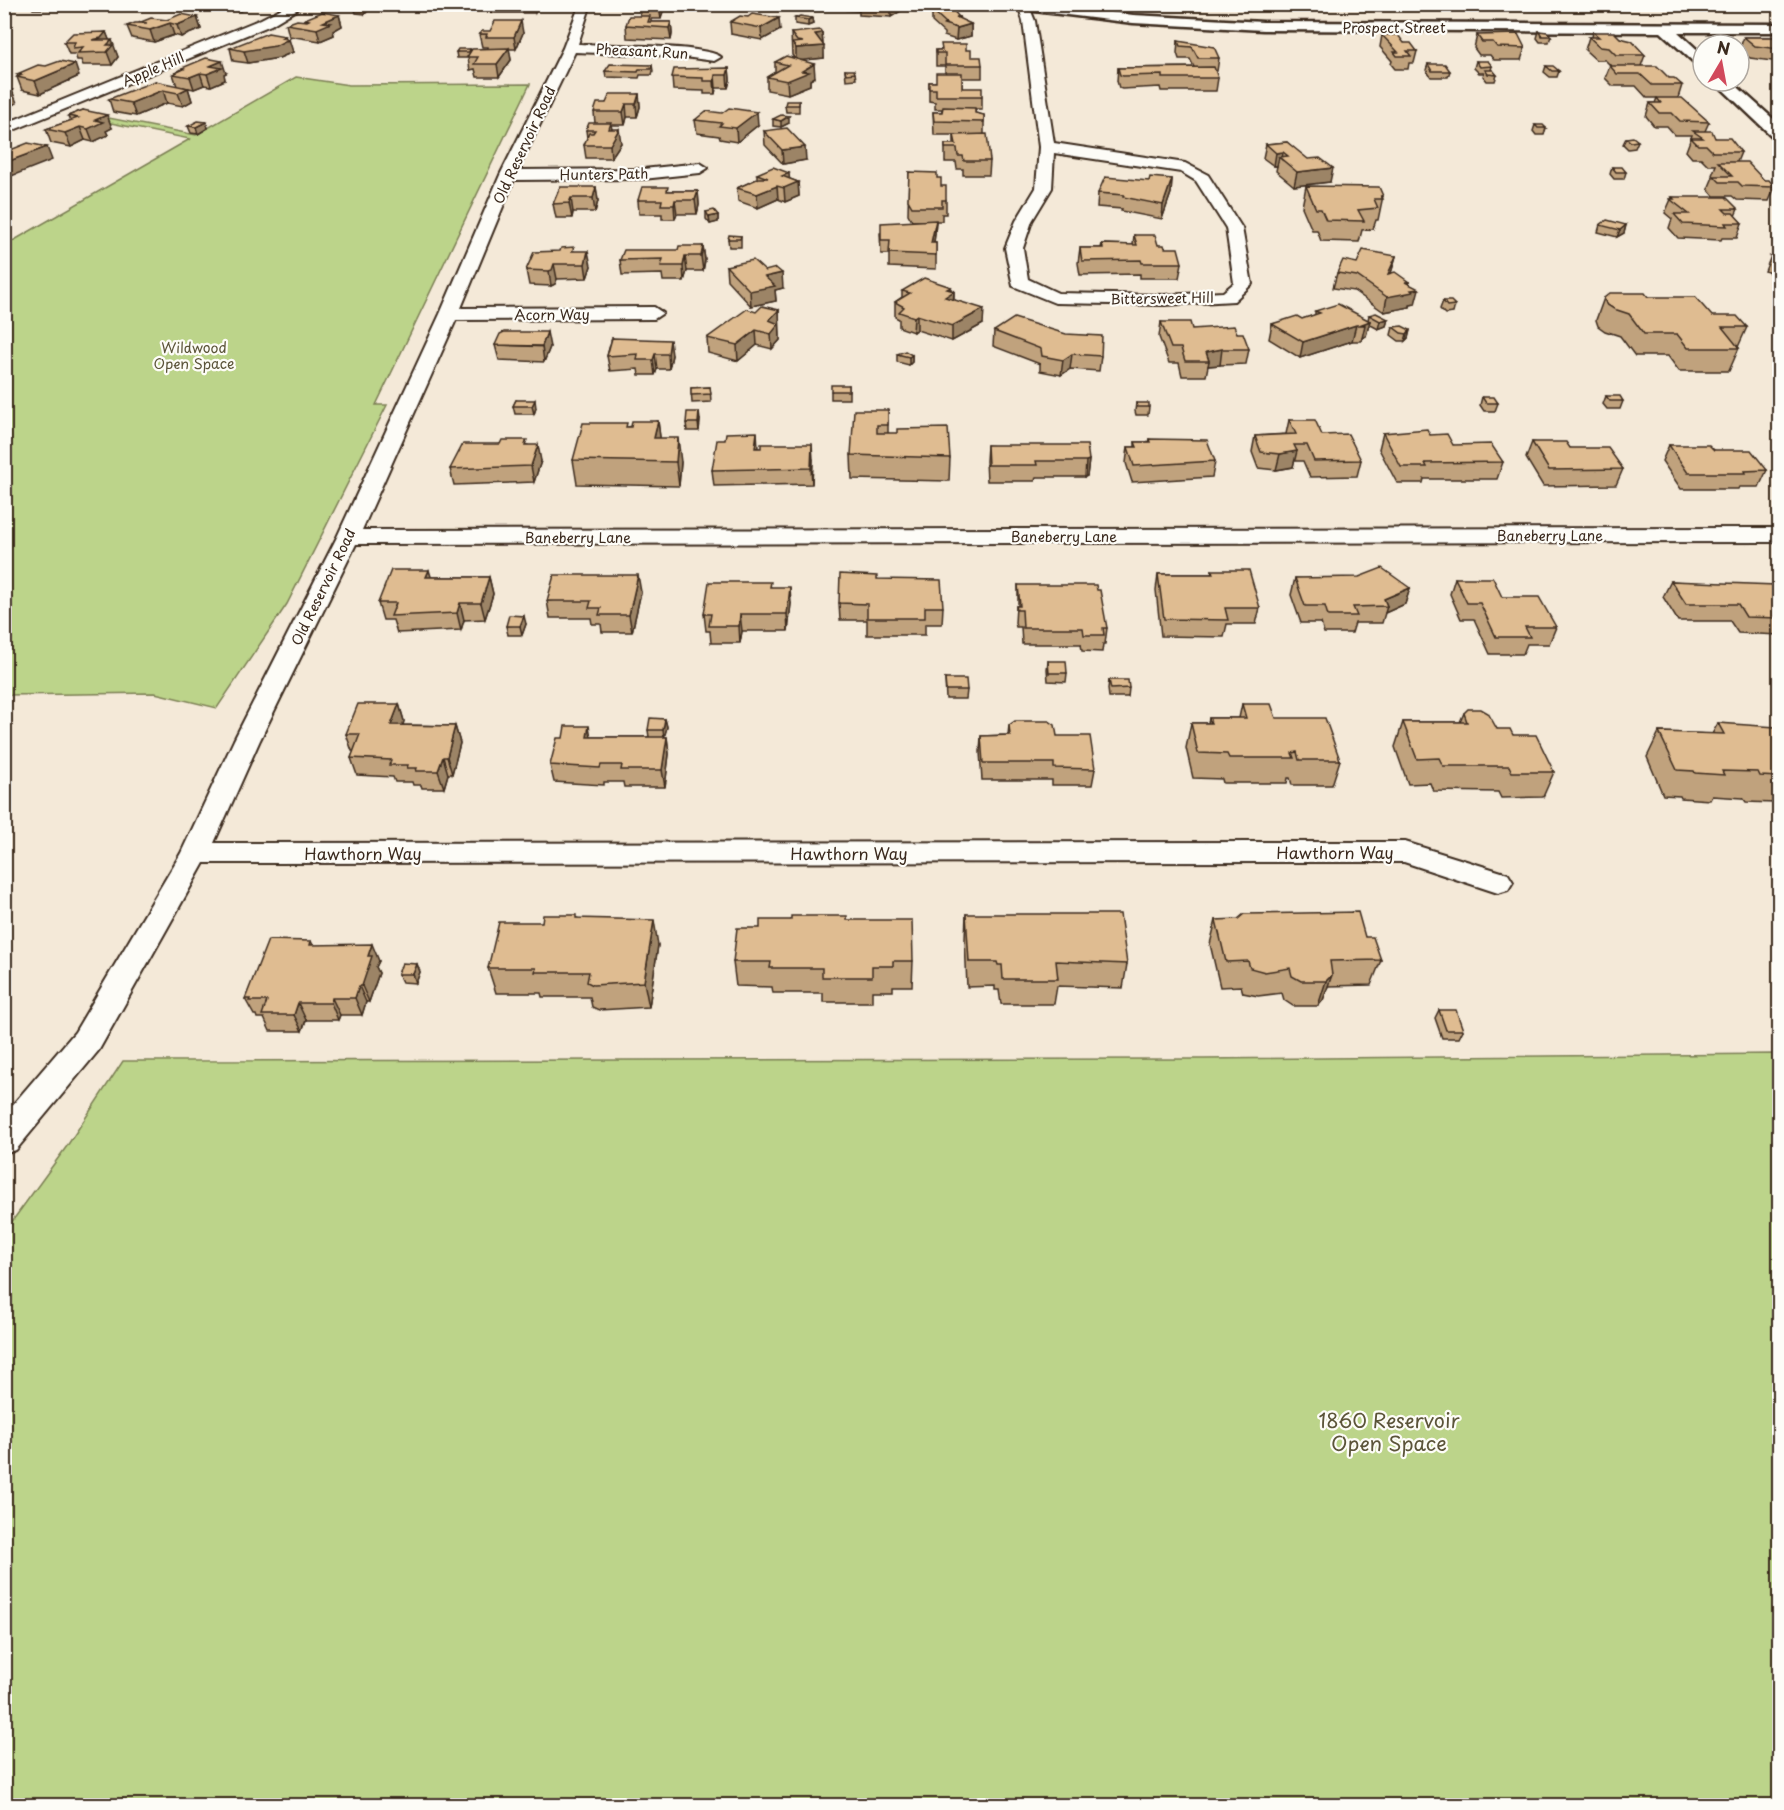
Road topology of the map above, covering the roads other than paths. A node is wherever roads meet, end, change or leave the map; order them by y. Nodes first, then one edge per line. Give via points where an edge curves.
1 (300, 4) edge
2 (588, 4) edge
3 (1017, 5) edge
4 (1664, 27) junction
5 (1779, 28) edge
6 (570, 48) junction
7 (1691, 52) edge
8 (714, 57) dead end
9 (1735, 93) edge
10 (4, 130) edge
11 (1779, 134) edge
12 (1047, 147) junction
13 (700, 168) dead end
14 (508, 175) junction
15 (654, 313) dead end
16 (449, 314) junction
17 (1779, 535) edge
18 (348, 537) junction
19 (195, 853) junction
20 (1498, 882) dead end
21 (4, 1140) edge

1 - 10 street, Apple Hill via 266,22
2 - 6 street, Old Reservoir Road
3 - 4 main road, Prospect Street via 1144,19 1252,25
3 - 12 street, Bittersweet Hill via 1029,21
4 - 5 main road, Prospect Street
4 - 7 main road
6 - 8 street, Pheasant Run
6 - 14 street, Old Reservoir Road
9 - 11 main road
12 - 12 street, Bittersweet Hill via 1044,188 1024,221 1014,248 1019,282 1056,298 1131,299 1228,297 1243,284 1234,228 1202,178 1185,168
13 - 14 street, Hunters Path via 643,174
14 - 16 street, Old Reservoir Road
15 - 16 street, Acorn Way
16 - 18 street, Old Reservoir Road
17 - 18 street, Baneberry Lane
18 - 19 street, Old Reservoir Road
19 - 20 street, Hawthorn Way via 1405,852
19 - 21 street, Old Reservoir Road via 87,1041

